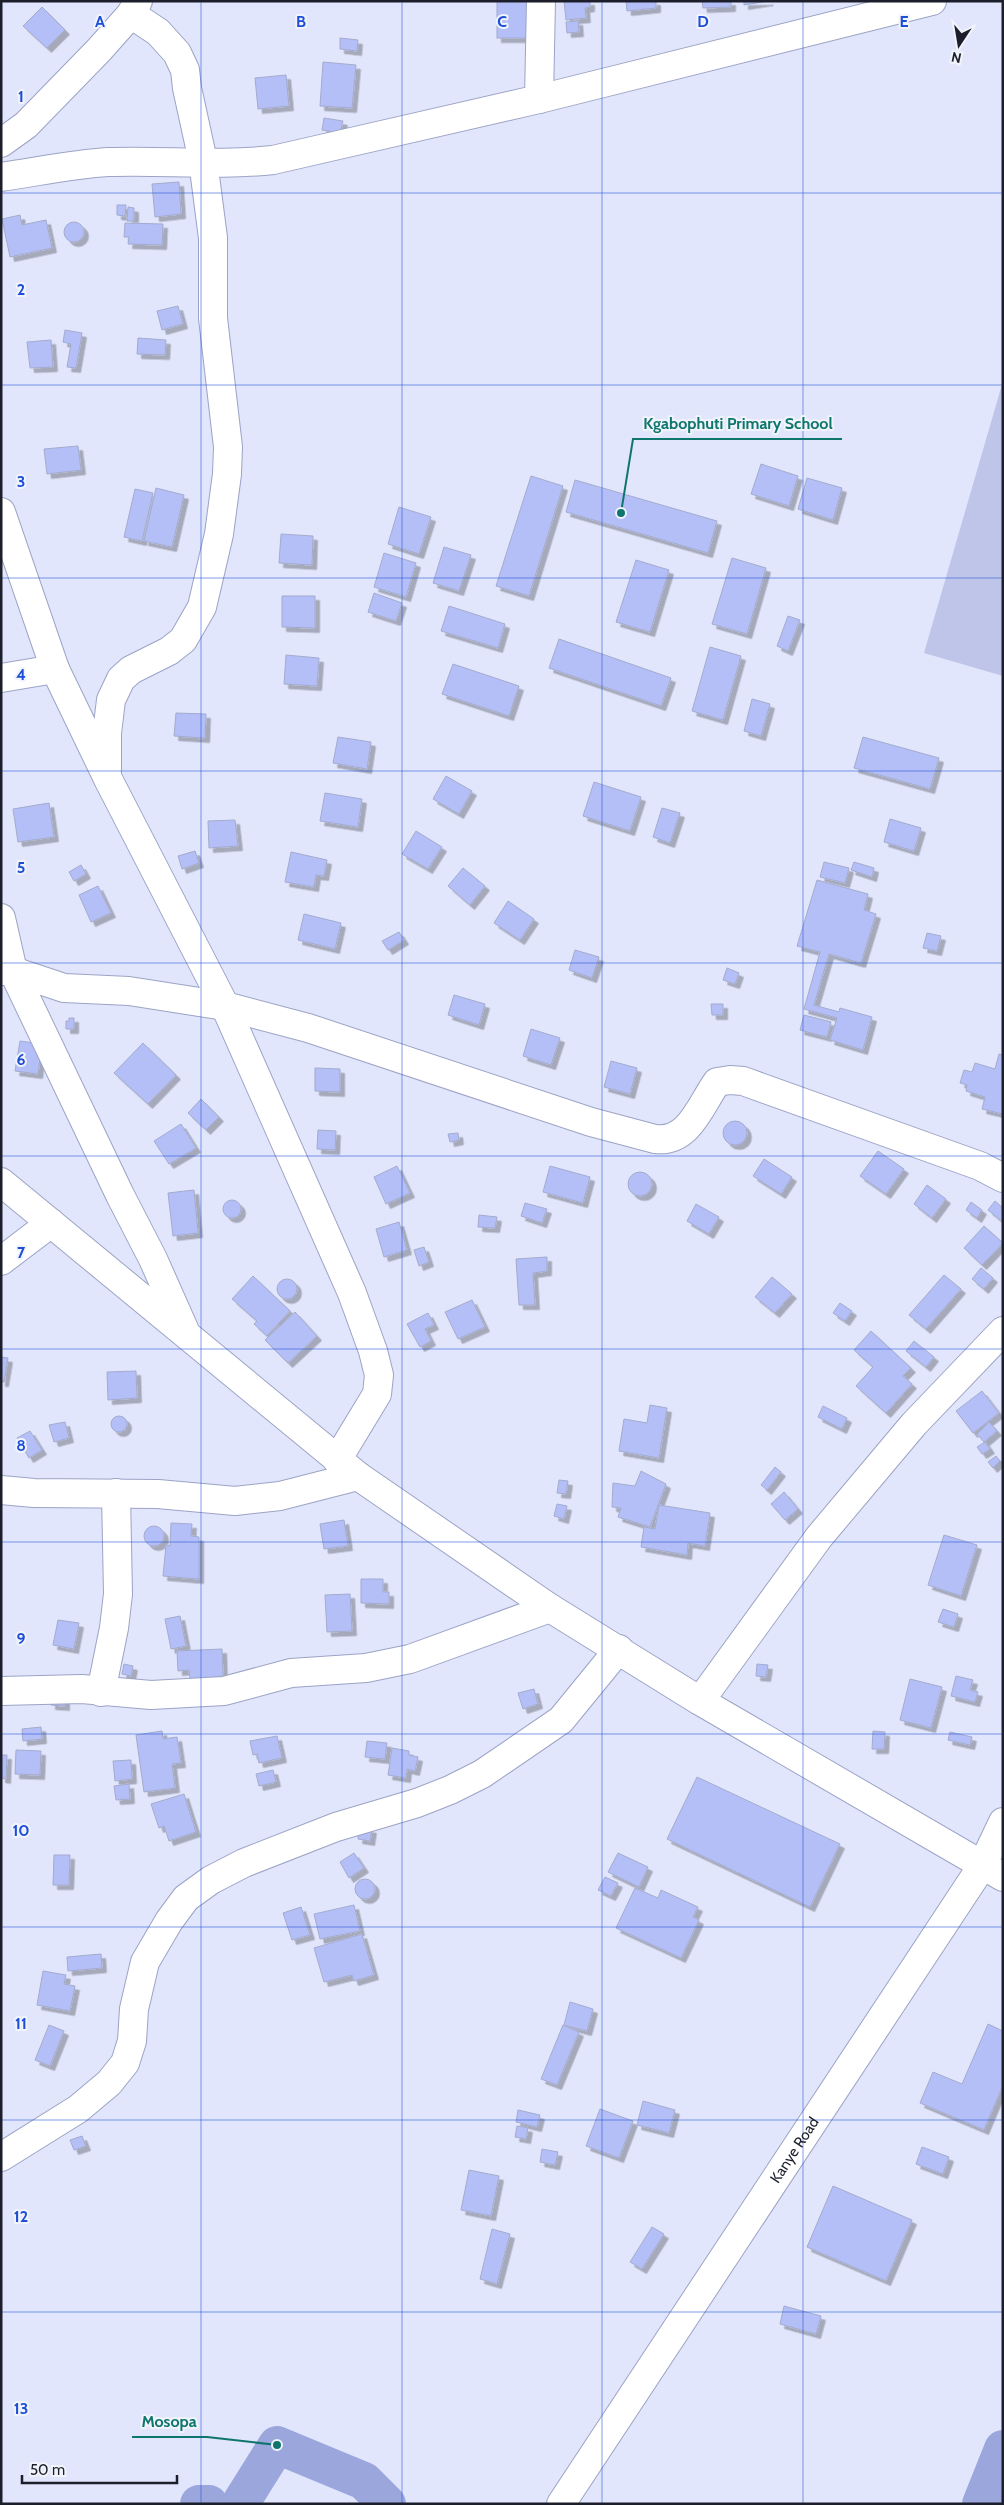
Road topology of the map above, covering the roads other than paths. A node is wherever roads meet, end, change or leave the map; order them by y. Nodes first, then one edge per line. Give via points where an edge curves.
1 (541, 1) edge
2 (932, 1) edge
3 (134, 7) edge
4 (539, 99) junction
5 (1, 143) edge
6 (203, 161) junction
7 (1, 177) edge
8 (1, 512) edge
9 (55, 669) junction
10 (1, 678) edge
11 (108, 779) junction
12 (1, 918) edge
13 (7, 971) edge
14 (225, 1006) junction
15 (1003, 1178) edge
16 (1, 1182) edge
17 (51, 1223) junction
18 (1, 1261) edge
19 (1003, 1332) edge
20 (187, 1336) junction
21 (337, 1460) junction
22 (358, 1476) junction
23 (1, 1490) edge
24 (116, 1493) junction
25 (550, 1608) junction
26 (618, 1649) junction
27 (1, 1692) edge
28 (101, 1692) junction
29 (700, 1701) junction
30 (1003, 1822) edge
31 (992, 1871) edge
32 (1, 2157) edge
33 (561, 2504) edge

1 - 4 street
2 - 4 street
3 - 5 street via 105,44 26,125
3 - 6 street via 177,53 185,70
4 - 6 street via 273,160 236,164
6 - 7 street via 107,162
6 - 11 street via 213,238 213,318 228,447 219,534 202,608 183,640 169,651 131,670 121,679 111,700 107,732
8 - 9 street
9 - 10 street
9 - 11 street
11 - 14 street
12 - 13 street
13 - 14 street via 64,988 129,991
13 - 20 street via 153,1259
14 - 15 street via 308,1028 592,1122 655,1139 666,1140 685,1131 717,1082 743,1081 980,1166
14 - 21 street via 352,1293 375,1358 379,1375 377,1394
16 - 17 street
17 - 18 street
17 - 20 street
19 - 29 street via 914,1424 819,1537
20 - 21 street
21 - 22 street
22 - 24 street via 301,1492 235,1501
22 - 25 street
23 - 24 street
24 - 28 street via 118,1594
25 - 26 street
25 - 28 street via 416,1657 366,1668 291,1673 250,1686 193,1694
26 - 29 street
26 - 32 street via 561,1720 482,1774 417,1803 336,1827 244,1864 211,1880 186,1898 145,1962 134,2009 132,2041 125,2063 109,2083 78,2109
27 - 28 street via 82,1689
29 - 31 street
30 - 31 street, Kanye Road
31 - 33 street, Kanye Road

